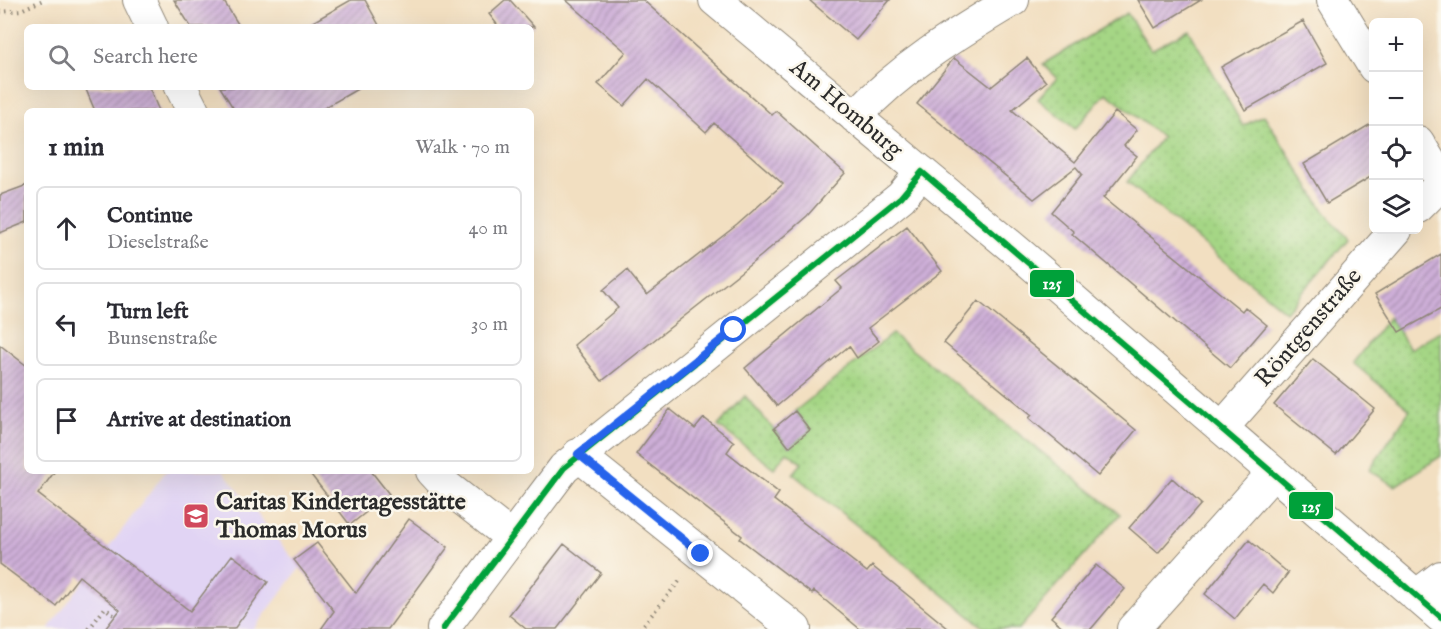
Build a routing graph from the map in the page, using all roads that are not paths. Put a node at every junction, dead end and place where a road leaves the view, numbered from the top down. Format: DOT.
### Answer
graph roads {
  1 [pos="139,0"];
  2 [pos="716,0"];
  3 [pos="1013,0"];
  4 [pos="1333,0"];
  5 [pos="151,24"];
  6 [pos="1369,59"];
  7 [pos="182,90"];
  8 [pos="192,108"];
  9 [pos="855,117"];
  10 [pos="1423,149"];
  11 [pos="922,172"];
  12 [pos="1441,182"];
  13 [pos="1423,202"];
  14 [pos="1392,234"];
  15 [pos="1222,428"];
  16 [pos="578,454"];
  17 [pos="1273,473"];
  18 [pos="435,474"];
  19 [pos="512,538"];
  20 [pos="1441,577"];
  21 [pos="1416,596"];
  22 [pos="1437,620"];
  23 [pos="443,629"];
  24 [pos="795,629"];
  25 [pos="1133,629"];
  1 -- 5 [label="street"];
  2 -- 9 [label="street, Am Homburg"];
  3 -- 9 [label="street"];
  4 -- 6 [label="street"];
  7 -- 8 [label="street"];
  9 -- 11 [label="street, Am Homburg"];
  10 -- 12 [label="street"];
  11 -- 15 [label="street, Am Homburg"];
  11 -- 16 [label="street"];
  12 -- 13 [label="street"];
  14 -- 15 [label="street, Röntgenstraße"];
  15 -- 17 [label="street, Am Homburg"];
  16 -- 19 [label="street"];
  16 -- 24 [label="street"];
  17 -- 21 [label="street, Am Homburg"];
  17 -- 25 [label="street"];
  18 -- 19 [label="street"];
  19 -- 23 [label="street"];
  20 -- 21 [label="street"];
  21 -- 22 [label="street, Am Homburg"];
}
